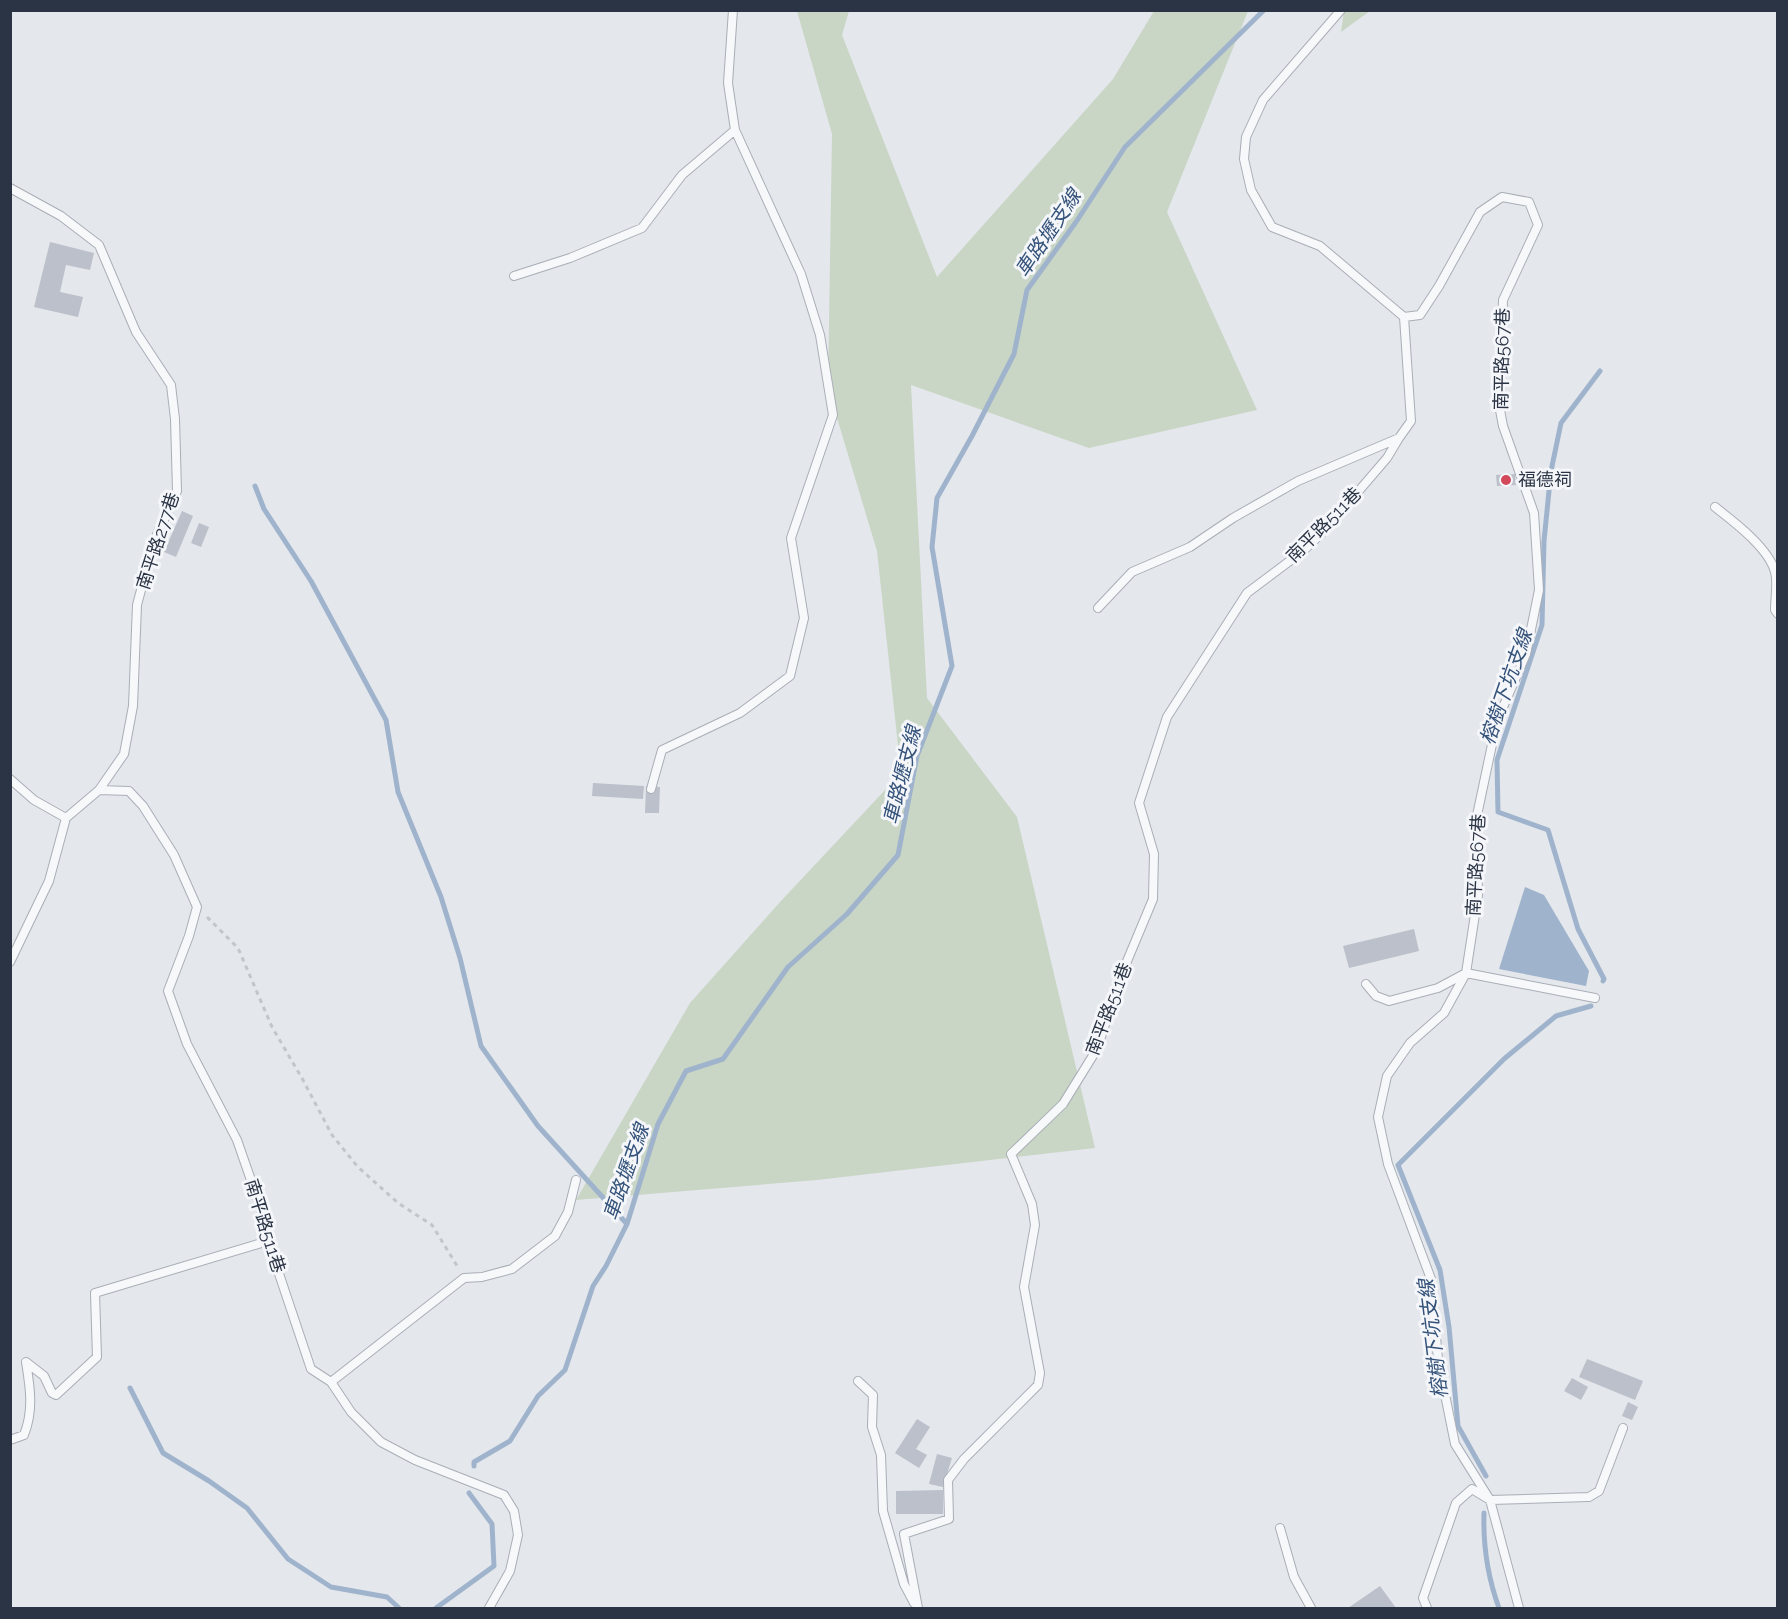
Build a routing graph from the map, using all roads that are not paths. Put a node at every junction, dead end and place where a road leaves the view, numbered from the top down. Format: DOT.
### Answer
graph roads {
  1 [pos="733,10"];
  2 [pos="1341,10"];
  3 [pos="735,130"];
  4 [pos="10,188"];
  5 [pos="514,276"];
  6 [pos="1404,317"];
  7 [pos="1399,438"];
  8 [pos="1715,507"];
  9 [pos="1098,608"];
  10 [pos="1778,615"];
  11 [pos="10,779"];
  12 [pos="651,789"];
  13 [pos="99,790"];
  14 [pos="66,818"];
  15 [pos="10,962"];
  16 [pos="1466,973"];
  17 [pos="1366,984"];
  18 [pos="1595,998"];
  19 [pos="576,1180"];
  20 [pos="268,1241"];
  21 [pos="858,1381"];
  22 [pos="331,1382"];
  23 [pos="1623,1428"];
  24 [pos="10,1440"];
  25 [pos="1490,1500"];
  26 [pos="1280,1528"];
  27 [pos="489,1608"];
  28 [pos="917,1608"];
  29 [pos="1311,1608"];
  30 [pos="1427,1608"];
  31 [pos="1519,1608"];
  1 -- 3 [label="lane"];
  2 -- 6 [label="lane"];
  3 -- 5 [label="lane"];
  3 -- 12 [label="lane"];
  4 -- 13 [label="lane, 南平路277巷"];
  6 -- 7 [label="lane"];
  6 -- 16 [label="lane, 南平路567巷"];
  7 -- 9 [label="lane"];
  7 -- 28 [label="lane, 南平路511巷"];
  8 -- 10 [label="lane"];
  11 -- 14 [label="lane"];
  13 -- 14 [label="lane, 南平路277巷"];
  13 -- 20 [label="lane, 南平路511巷"];
  14 -- 15 [label="lane"];
  16 -- 17 [label="lane"];
  16 -- 18 [label="lane"];
  16 -- 25 [label="lane, 南平路567巷"];
  19 -- 22 [label="lane"];
  20 -- 22 [label="lane, 南平路511巷"];
  20 -- 24 [label="lane"];
  21 -- 28 [label="lane"];
  22 -- 27 [label="lane, 南平路511巷"];
  23 -- 25 [label="lane"];
  25 -- 30 [label="lane"];
  25 -- 31 [label="lane, 南平路567巷"];
  26 -- 29 [label="lane"];
}
